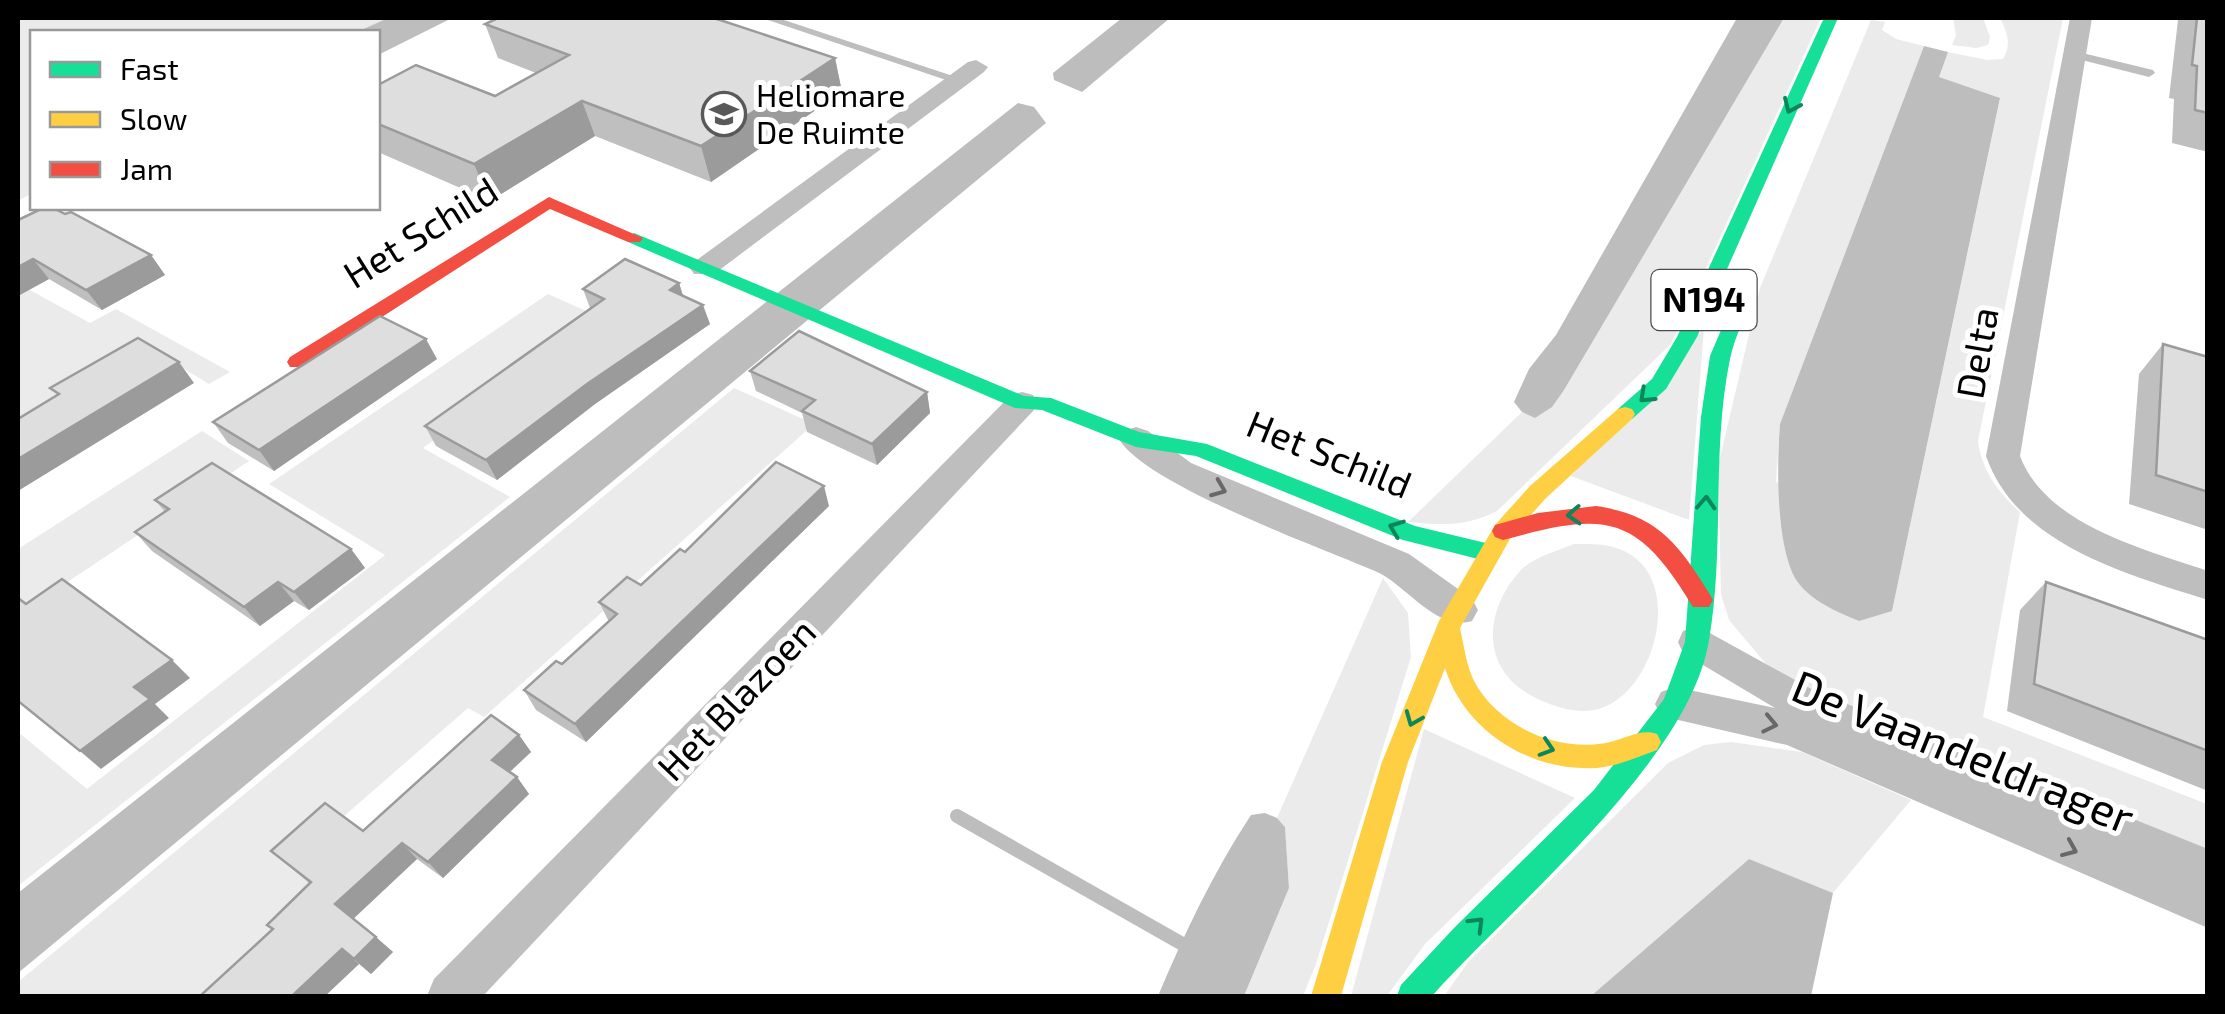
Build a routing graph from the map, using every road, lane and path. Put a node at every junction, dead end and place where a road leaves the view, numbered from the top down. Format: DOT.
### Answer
graph roads {
  1 [pos="768,18"];
  2 [pos="1831,18"];
  3 [pos="2081,18"];
  4 [pos="2074,56"];
  5 [pos="2150,73"];
  6 [pos="968,74"];
  7 [pos="1757,266"];
  8 [pos="704,268"];
  9 [pos="297,362"];
  10 [pos="1022,403"];
  11 [pos="1136,439"];
  12 [pos="1503,531"];
  13 [pos="1490,553"];
  14 [pos="2208,586"];
  15 [pos="1700,600"];
  16 [pos="1453,619"];
  17 [pos="1697,642"];
  18 [pos="1675,704"];
  19 [pos="1648,742"];
  20 [pos="2208,870"];
  21 [pos="2208,908"];
  22 [pos="452,996"];
  23 [pos="1326,996"];
  24 [pos="1412,996"];
  1 -- 6 [label="lane"];
  2 -- 12 [label="main road, N194, one-way"];
  3 -- 4 [label="street, Delta"];
  4 -- 5 [label="lane"];
  4 -- 14 [label="street, Delta"];
  6 -- 8 [label="street"];
  15 -- 7 [label="main road, N194, one-way"];
  8 -- 9 [label="main road, Het Schild"];
  8 -- 10 [label="main road, Het Schild"];
  10 -- 11 [label="main road, Het Schild"];
  10 -- 22 [label="street, Het Blazoen"];
  13 -- 11 [label="main road, Het Schild, one-way"];
  11 -- 16 [label="street, Het Schild, one-way"];
  12 -- 13 [label="main road, N194"];
  15 -- 12 [label="main road, one-way"];
  13 -- 16 [label="main road, N194"];
  15 -- 17 [label="main road, N194"];
  16 -- 19 [label="main road, one-way"];
  16 -- 23 [label="main road, N194, one-way"];
  17 -- 18 [label="main road, N194"];
  17 -- 20 [label="street, De Vaandeldrager"];
  18 -- 19 [label="main road, N194"];
  18 -- 21 [label="street, De Vaandeldrager, one-way"];
  24 -- 19 [label="main road, N194, one-way"];
}
